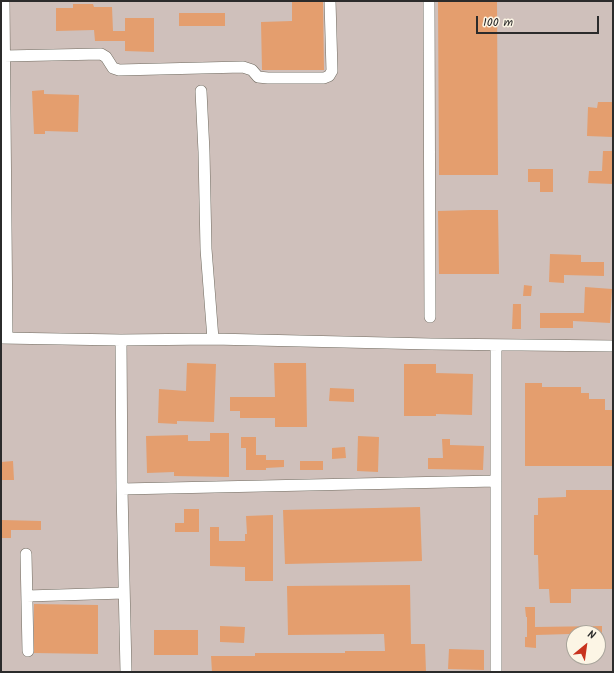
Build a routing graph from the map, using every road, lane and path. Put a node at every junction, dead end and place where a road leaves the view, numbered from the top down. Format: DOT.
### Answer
graph roads {
  1 [pos="4,1"];
  2 [pos="330,1"];
  3 [pos="429,1"];
  4 [pos="4,56"];
  5 [pos="3,77"];
  6 [pos="200,91"];
  7 [pos="3,195"];
  8 [pos="430,317"];
  9 [pos="4,338"];
  10 [pos="213,339"];
  11 [pos="121,340"];
  12 [pos="496,345"];
  13 [pos="613,346"];
  14 [pos="496,481"];
  15 [pos="122,489"];
  16 [pos="26,554"];
  17 [pos="124,592"];
  18 [pos="27,596"];
  19 [pos="28,651"];
  20 [pos="126,672"];
  21 [pos="496,672"];
  1 -- 4 [label="street"];
  2 -- 4 [label="street"];
  3 -- 8 [label="street"];
  4 -- 5 [label="street"];
  5 -- 7 [label="street"];
  6 -- 10 [label="street"];
  7 -- 9 [label="street"];
  9 -- 11 [label="street"];
  10 -- 11 [label="street"];
  10 -- 12 [label="street"];
  11 -- 15 [label="street"];
  12 -- 13 [label="street"];
  12 -- 14 [label="street"];
  14 -- 15 [label="street"];
  14 -- 21 [label="street"];
  15 -- 17 [label="street"];
  16 -- 18 [label="street"];
  17 -- 18 [label="street"];
  17 -- 20 [label="street"];
  18 -- 19 [label="street"];
}
